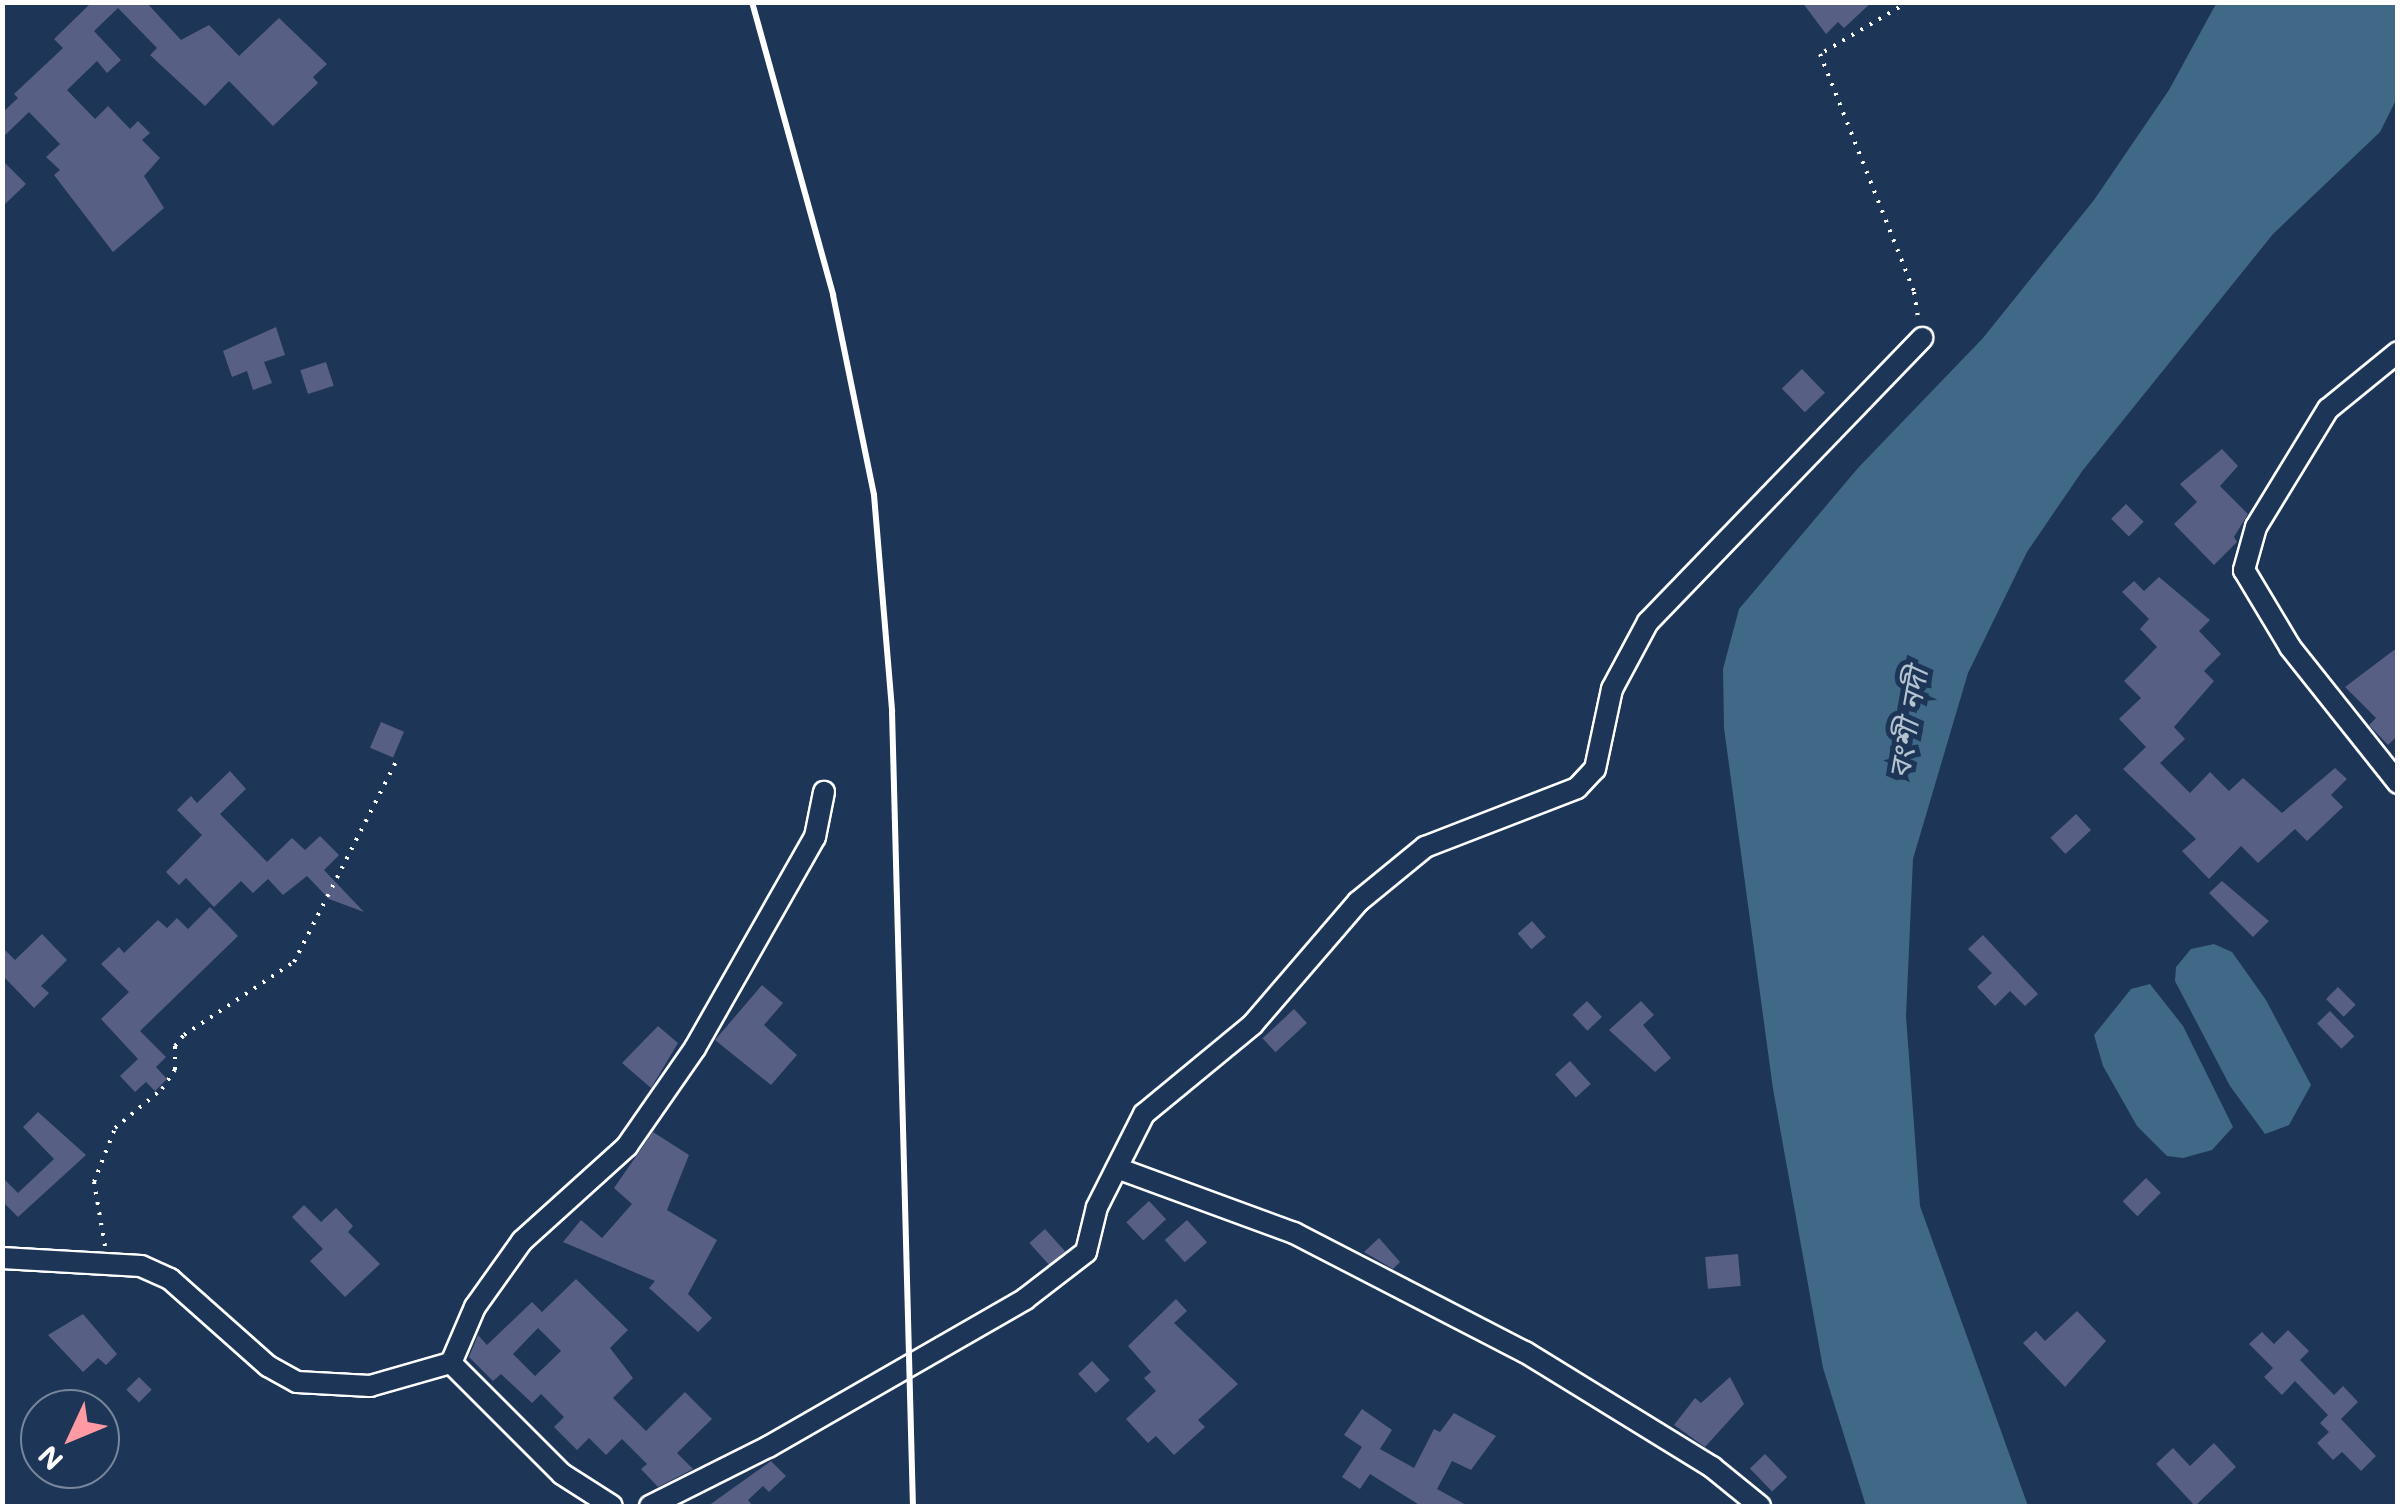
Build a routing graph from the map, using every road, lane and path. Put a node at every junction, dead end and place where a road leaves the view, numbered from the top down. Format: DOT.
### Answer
graph roads {
  1 [pos="1908,2"];
  2 [pos="1922,338"];
  3 [pos="2398,352"];
  4 [pos="397,760"];
  5 [pos="2398,783"];
  6 [pos="824,792"];
  7 [pos="1116,1168"];
  8 [pos="2,1258"];
  9 [pos="105,1260"];
  10 [pos="451,1363"];
  11 [pos="612,1506"];
  12 [pos="650,1506"];
  13 [pos="1760,1506"];
  1 -- 2 [label="path"];
  2 -- 7 [label="street"];
  3 -- 5 [label="street"];
  4 -- 9 [label="path"];
  6 -- 10 [label="street"];
  7 -- 12 [label="street"];
  7 -- 13 [label="street"];
  8 -- 9 [label="street"];
  9 -- 10 [label="street"];
  10 -- 11 [label="street"];
}
